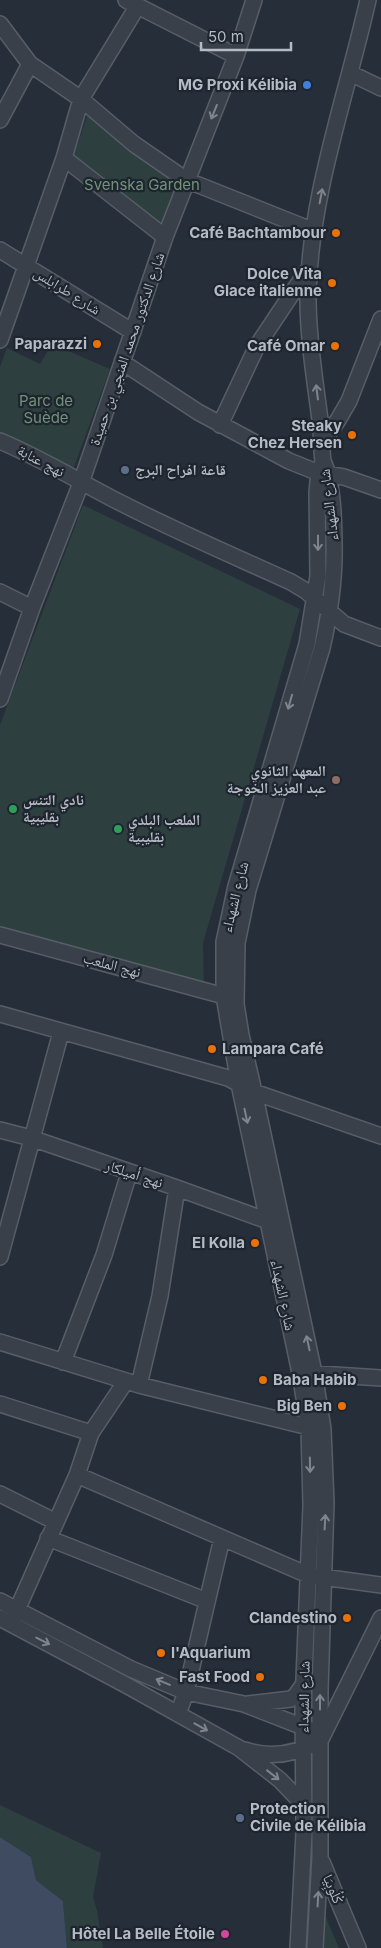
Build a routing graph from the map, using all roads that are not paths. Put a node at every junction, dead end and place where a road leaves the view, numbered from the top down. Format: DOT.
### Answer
graph roads {
  1 [pos="254,0"];
  2 [pos="368,0"];
  3 [pos="131,4"];
  4 [pos="0,24"];
  5 [pos="236,56"];
  6 [pos="30,64"];
  7 [pos="350,73"];
  8 [pos="381,88"];
  9 [pos="81,99"];
  10 [pos="0,120"];
  11 [pos="64,158"];
  12 [pos="186,180"];
  13 [pos="314,231"];
  14 [pos="165,237"];
  15 [pos="0,250"];
  16 [pos="26,266"];
  17 [pos="310,268"];
  18 [pos="381,318"];
  19 [pos="133,332"];
  20 [pos="0,340"];
  21 [pos="122,362"];
  22 [pos="220,425"];
  23 [pos="0,441"];
  24 [pos="323,441"];
  25 [pos="323,469"];
  26 [pos="81,483"];
  27 [pos="381,490"];
  28 [pos="0,592"];
  29 [pos="316,599"];
  30 [pos="32,608"];
  31 [pos="330,611"];
  32 [pos="381,638"];
  33 [pos="0,699"];
  34 [pos="0,935"];
  35 [pos="231,943"];
  36 [pos="224,996"];
  37 [pos="0,1014"];
  38 [pos="61,1032"];
  39 [pos="239,1084"];
  40 [pos="254,1092"];
  41 [pos="0,1130"];
  42 [pos="381,1136"];
  43 [pos="30,1138"];
  44 [pos="129,1173"];
  45 [pos="177,1188"];
  46 [pos="268,1221"];
  47 [pos="0,1256"];
  48 [pos="0,1342"];
  49 [pos="63,1362"];
  50 [pos="307,1373"];
  51 [pos="381,1378"];
  52 [pos="133,1383"];
  53 [pos="0,1404"];
  54 [pos="316,1429"];
  55 [pos="91,1433"];
  56 [pos="77,1475"];
  57 [pos="0,1494"];
  58 [pos="56,1522"];
  59 [pos="48,1538"];
  60 [pos="222,1538"];
  61 [pos="317,1543"];
  62 [pos="308,1575"];
  63 [pos="324,1579"];
  64 [pos="381,1585"];
  65 [pos="0,1601"];
  66 [pos="207,1601"];
  67 [pos="9,1618"];
  68 [pos="381,1618"];
  69 [pos="304,1685"];
  70 [pos="186,1692"];
  71 [pos="244,1704"];
  72 [pos="178,1714"];
  73 [pos="303,1728"];
  74 [pos="320,1737"];
  75 [pos="239,1748"];
  76 [pos="303,1750"];
  77 [pos="304,1805"];
  78 [pos="304,1833"];
  79 [pos="320,1858"];
  80 [pos="298,1948"];
  81 [pos="315,1948"];
  82 [pos="358,1948"];
  1 -- 5 [label="street, شارع الدكتور محمد المنجي بن حميدة"];
  2 -- 7 [label="street"];
  3 -- 5 [label="street"];
  3 -- 9 [label="street"];
  4 -- 6 [label="street"];
  5 -- 12 [label="street, شارع الدكتور محمد المنجي بن حميدة, one-way"];
  6 -- 9 [label="street"];
  6 -- 10 [label="street"];
  7 -- 8 [label="street"];
  13 -- 7 [label="street, one-way"];
  9 -- 11 [label="street"];
  9 -- 12 [label="street"];
  11 -- 14 [label="street"];
  11 -- 16 [label="street"];
  12 -- 13 [label="street"];
  12 -- 14 [label="street, شارع الدكتور محمد المنجي بن حميدة"];
  13 -- 17 [label="street"];
  14 -- 19 [label="street, شارع الدكتور محمد المنجي بن حميدة"];
  15 -- 16 [label="street, شارع طرابلس"];
  16 -- 19 [label="street, شارع طرابلس"];
  16 -- 20 [label="street"];
  17 -- 22 [label="street"];
  24 -- 17 [label="street, one-way"];
  18 -- 24 [label="street"];
  19 -- 21 [label="street, شارع الدكتور محمد المنجي بن حميدة"];
  21 -- 22 [label="street"];
  21 -- 26 [label="street, شارع الدكتور محمد المنجي بن حميدة"];
  22 -- 25 [label="street"];
  23 -- 26 [label="street, نهج عنابة"];
  24 -- 25 [label="street"];
  25 -- 27 [label="street"];
  25 -- 29 [label="street, شارع الشهداء, one-way"];
  25 -- 31 [label="street, شارع الشهداء"];
  26 -- 29 [label="street, نهج عنابة"];
  26 -- 30 [label="street, شارع الدكتور محمد المنجي بن حميدة"];
  28 -- 30 [label="street"];
  29 -- 31 [label="street, نهج عنابة"];
  29 -- 35 [label="street, شارع الشهداء, one-way"];
  30 -- 33 [label="street, شارع الدكتور محمد المنجي بن حميدة"];
  31 -- 32 [label="street, نهج عنابة"];
  31 -- 35 [label="street, شارع الشهداء"];
  34 -- 36 [label="street, نهج الملعب"];
  35 -- 36 [label="street, شارع الشهداء"];
  35 -- 40 [label="street, شارع الشهداء"];
  36 -- 39 [label="street, شارع الشهداء"];
  37 -- 38 [label="street"];
  38 -- 39 [label="street"];
  38 -- 43 [label="street"];
  39 -- 40 [label="street"];
  39 -- 46 [label="street, شارع الشهداء, one-way"];
  40 -- 42 [label="street"];
  50 -- 40 [label="street, شارع الشهداء, one-way"];
  41 -- 43 [label="street, نهج أميلكار"];
  43 -- 44 [label="street, نهج أميلكار"];
  43 -- 47 [label="street"];
  44 -- 45 [label="street, نهج أميلكار"];
  44 -- 49 [label="street"];
  45 -- 46 [label="street, نهج أميلكار"];
  45 -- 52 [label="street"];
  46 -- 50 [label="street, شارع الشهداء"];
  48 -- 49 [label="street"];
  49 -- 52 [label="street"];
  50 -- 51 [label="street"];
  50 -- 54 [label="street, شارع الشهداء"];
  52 -- 54 [label="street"];
  52 -- 55 [label="street"];
  53 -- 55 [label="street"];
  54 -- 61 [label="street, شارع الشهداء"];
  55 -- 56 [label="street"];
  56 -- 58 [label="street"];
  56 -- 60 [label="street"];
  57 -- 58 [label="street"];
  58 -- 59 [label="street"];
  59 -- 66 [label="street"];
  59 -- 67 [label="street"];
  60 -- 62 [label="street"];
  60 -- 66 [label="street"];
  61 -- 62 [label="street, شارع الشهداء"];
  61 -- 63 [label="street, شارع الشهداء"];
  62 -- 63 [label="street"];
  62 -- 69 [label="street, شارع الشهداء"];
  63 -- 64 [label="street"];
  74 -- 63 [label="street, شارع الشهداء, one-way"];
  65 -- 67 [label="street"];
  66 -- 70 [label="street"];
  70 -- 67 [label="street, one-way"];
  67 -- 72 [label="street, one-way"];
  68 -- 74 [label="street"];
  69 -- 71 [label="street"];
  69 -- 73 [label="street, شارع الشهداء"];
  70 -- 71 [label="street"];
  70 -- 72 [label="street"];
  71 -- 73 [label="street"];
  72 -- 75 [label="street, one-way"];
  73 -- 74 [label="street"];
  73 -- 76 [label="street, شارع الشهداء"];
  74 -- 76 [label="street"];
  74 -- 79 [label="street, شارع الشهداء"];
  75 -- 76 [label="street"];
  75 -- 77 [label="street, one-way"];
  76 -- 77 [label="street, شارع الشهداء"];
  77 -- 78 [label="street, شارع الشهداء"];
  78 -- 79 [label="street, كْلُوبِيَا"];
  78 -- 80 [label="street, شارع الشهداء"];
  81 -- 79 [label="street, شارع الشهداء, one-way"];
  79 -- 82 [label="street, كْلُوبِيَا"];
}
